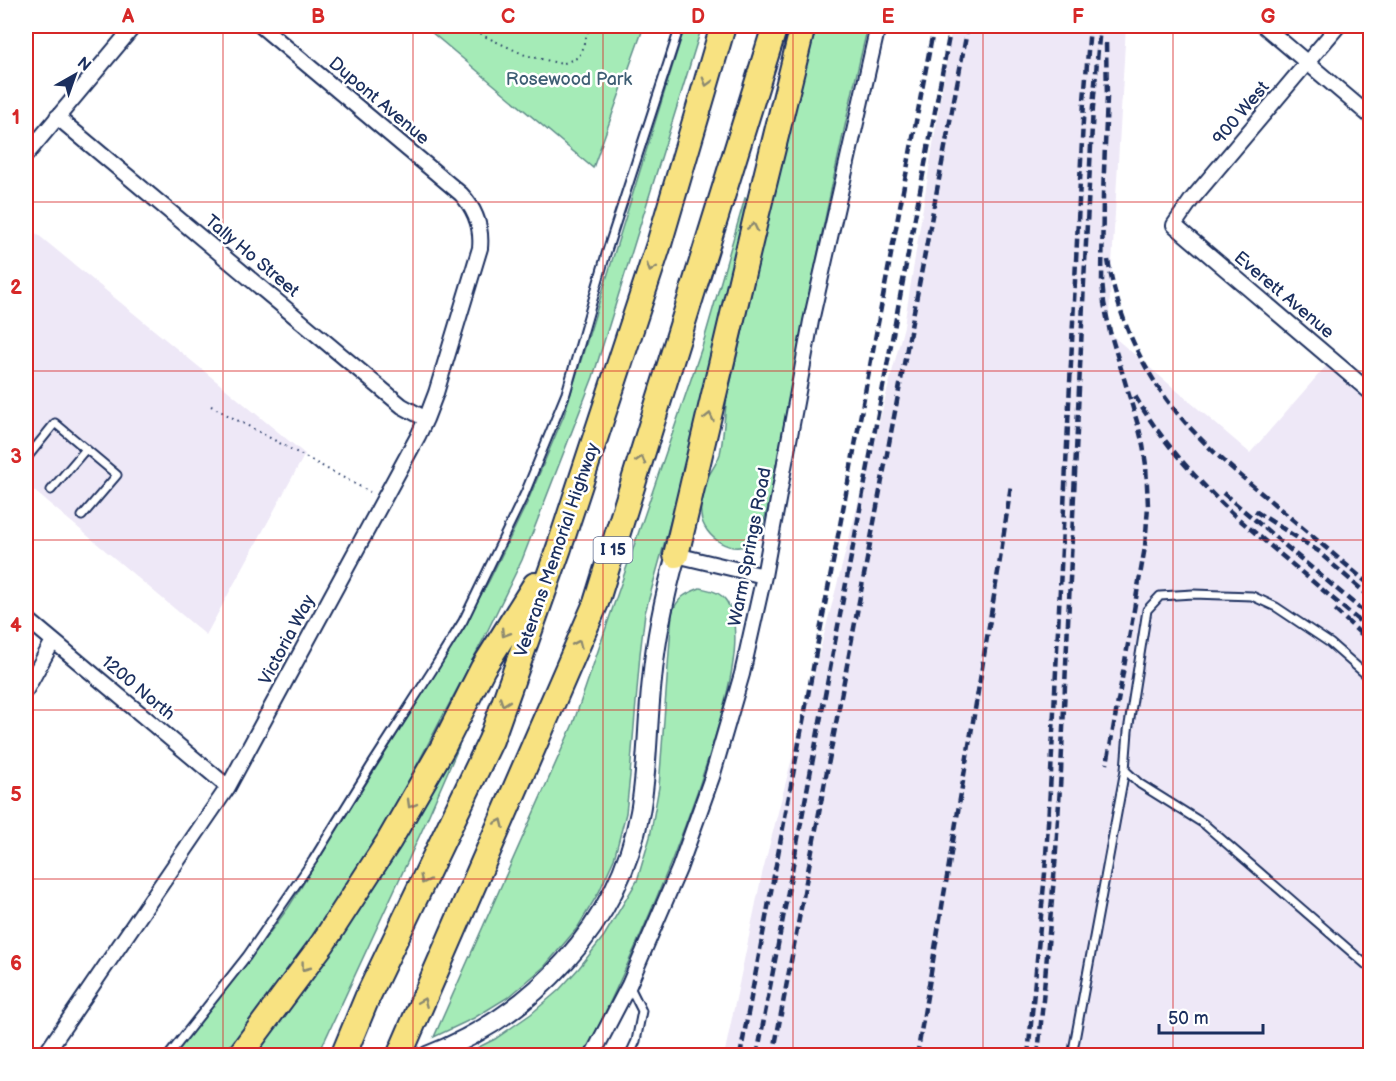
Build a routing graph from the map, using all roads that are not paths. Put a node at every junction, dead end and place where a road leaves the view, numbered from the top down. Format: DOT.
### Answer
graph roads {
  1 [pos="134,26"];
  2 [pos="261,26"];
  3 [pos="680,26"];
  4 [pos="723,26"];
  5 [pos="775,26"];
  6 [pos="803,26"];
  7 [pos="879,26"];
  8 [pos="1264,26"];
  9 [pos="1338,26"];
  10 [pos="1307,62"];
  11 [pos="1371,116"];
  12 [pos="57,117"];
  13 [pos="26,155"];
  14 [pos="472,207"];
  15 [pos="1173,225"];
  16 [pos="1371,392"];
  17 [pos="426,419"];
  18 [pos="86,449"];
  19 [pos="26,459"];
  20 [pos="51,490"];
  21 [pos="82,516"];
  22 [pos="559,548"];
  23 [pos="676,555"];
  24 [pos="764,576"];
  25 [pos="26,618"];
  26 [pos="53,641"];
  27 [pos="1371,678"];
  28 [pos="26,690"];
  29 [pos="1125,770"];
  30 [pos="228,787"];
  31 [pos="1371,968"];
  32 [pos="629,985"];
  33 [pos="433,1053"];
  34 [pos="44,1056"];
  35 [pos="168,1056"];
  36 [pos="239,1056"];
  37 [pos="343,1056"];
  38 [pos="399,1056"];
  39 [pos="592,1056"];
  40 [pos="629,1056"];
  41 [pos="1072,1056"];
  1 -- 12 [label="street"];
  2 -- 14 [label="street, Dupont Avenue"];
  3 -- 35 [label="lane"];
  4 -- 22 [label="highway, Veterans Memorial Highway, one-way"];
  38 -- 5 [label="highway, I 15, one-way"];
  23 -- 6 [label="highway, one-way"];
  7 -- 24 [label="street, Warm Springs Road"];
  8 -- 10 [label="street"];
  9 -- 10 [label="street, 900 West"];
  10 -- 11 [label="street"];
  10 -- 15 [label="street, 900 West"];
  12 -- 13 [label="street"];
  12 -- 17 [label="street, Tally Ho Street"];
  14 -- 17 [label="street, Victoria Way"];
  15 -- 16 [label="street, Everett Avenue"];
  17 -- 30 [label="street, Victoria Way"];
  18 -- 19 [label="lane"];
  18 -- 20 [label="lane"];
  18 -- 21 [label="lane"];
  22 -- 36 [label="highway, one-way"];
  22 -- 37 [label="highway, Veterans Memorial Highway, one-way"];
  23 -- 24 [label="street"];
  23 -- 33 [label="main road"];
  24 -- 32 [label="street, Warm Springs Road"];
  25 -- 26 [label="street, 1200 North"];
  26 -- 28 [label="street"];
  26 -- 30 [label="street, 1200 North"];
  27 -- 29 [label="lane"];
  29 -- 31 [label="lane"];
  29 -- 41 [label="lane"];
  30 -- 34 [label="street, Victoria Way"];
  32 -- 39 [label="street, Warm Springs Road"];
  32 -- 40 [label="lane"];
}
